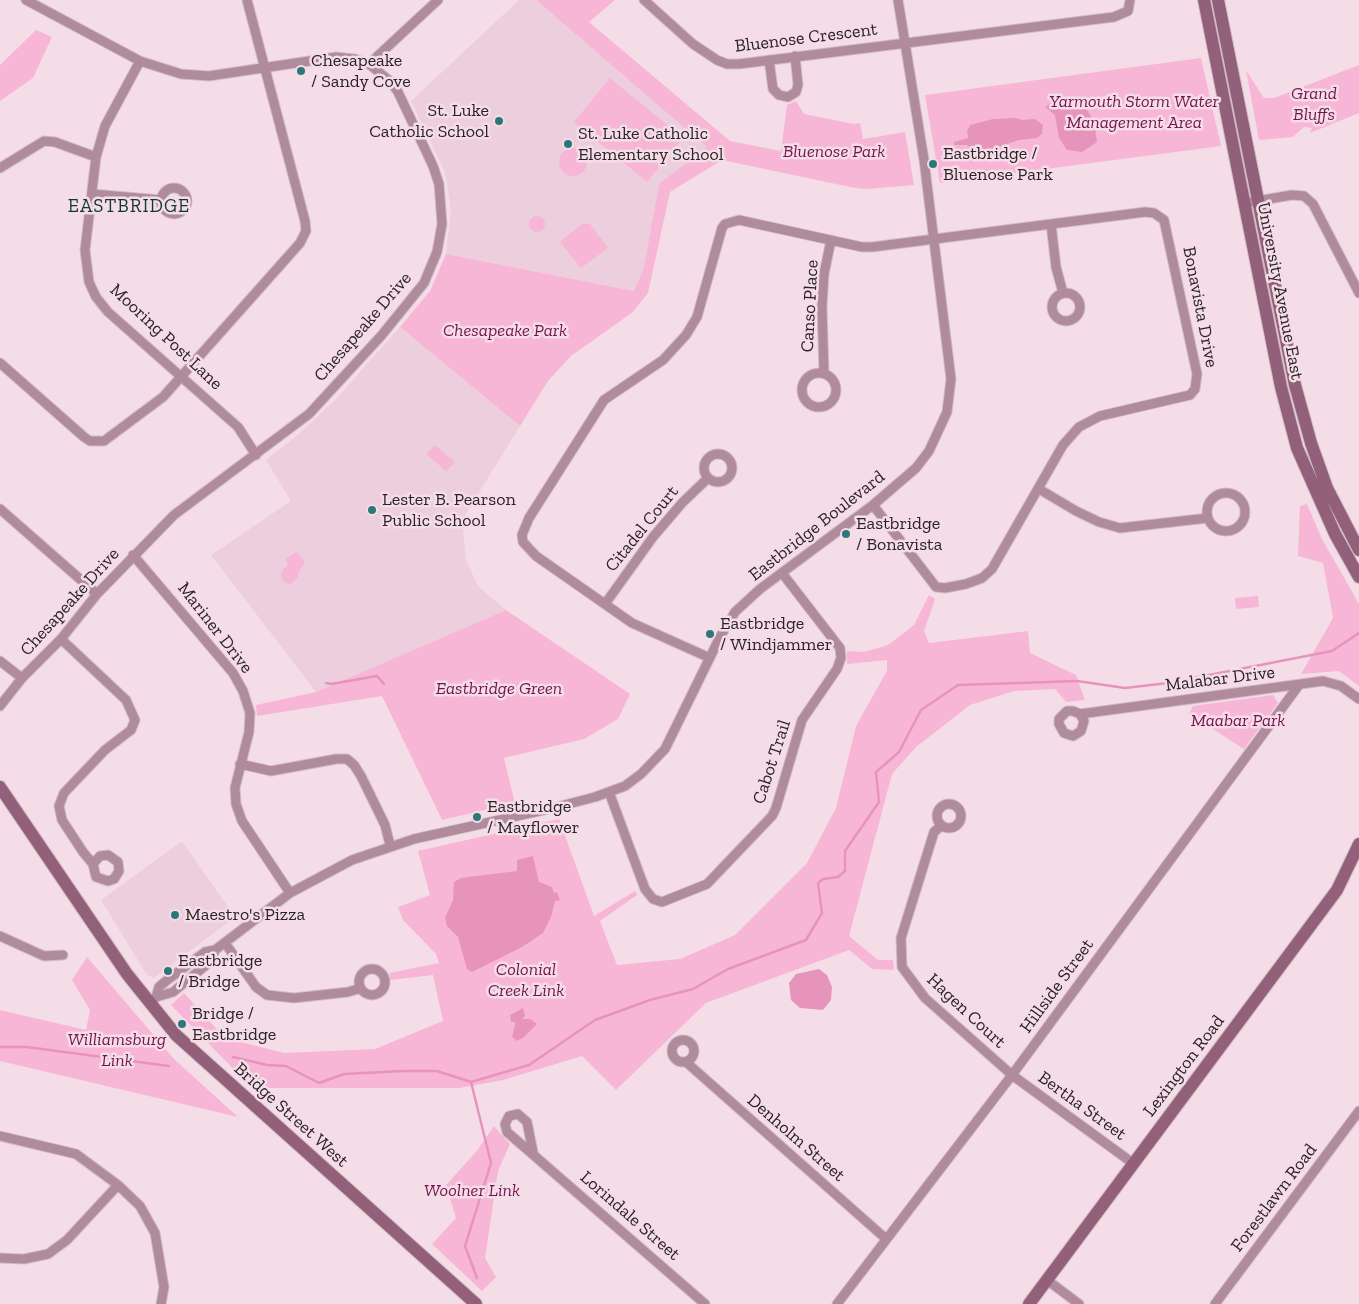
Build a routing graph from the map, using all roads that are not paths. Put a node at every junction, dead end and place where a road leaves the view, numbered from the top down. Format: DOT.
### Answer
graph roads {
  1 [pos="26,0"];
  2 [pos="247,0"];
  3 [pos="438,0"];
  4 [pos="644,0"];
  5 [pos="898,0"];
  6 [pos="1130,0"];
  7 [pos="1204,0"];
  8 [pos="1218,0"];
  9 [pos="905,42"];
  10 [pos="795,56"];
  11 [pos="769,60"];
  12 [pos="140,61"];
  13 [pos="369,64"];
  14 [pos="265,68"];
  15 [pos="96,156"];
  16 [pos="0,168"];
  17 [pos="92,194"];
  18 [pos="161,200"];
  19 [pos="1258,201"];
  20 [pos="1245,203"];
  21 [pos="1051,224"];
  22 [pos="831,240"];
  23 [pos="934,240"];
  24 [pos="1063,293"];
  25 [pos="1359,293"];
  26 [pos="0,363"];
  27 [pos="824,373"];
  28 [pos="182,376"];
  29 [pos="256,454"];
  30 [pos="708,478"];
  31 [pos="1039,489"];
  32 [pos="873,505"];
  33 [pos="0,509"];
  34 [pos="1208,518"];
  35 [pos="1359,550"];
  36 [pos="133,555"];
  37 [pos="782,573"];
  38 [pos="1359,577"];
  39 [pos="97,594"];
  40 [pos="605,604"];
  41 [pos="61,639"];
  42 [pos="710,658"];
  43 [pos="0,661"];
  44 [pos="22,678"];
  45 [pos="1299,685"];
  46 [pos="1359,699"];
  47 [pos="0,706"];
  48 [pos="1080,714"];
  49 [pos="240,764"];
  50 [pos="0,786"];
  51 [pos="609,792"];
  52 [pos="941,826"];
  53 [pos="1359,844"];
  54 [pos="390,846"];
  55 [pos="93,864"];
  56 [pos="290,893"];
  57 [pos="0,936"];
  58 [pos="224,942"];
  59 [pos="63,955"];
  60 [pos="361,988"];
  61 [pos="153,1000"];
  62 [pos="686,1062"];
  63 [pos="1012,1075"];
  64 [pos="1359,1111"];
  65 [pos="0,1136"];
  66 [pos="533,1152"];
  67 [pos="1134,1164"];
  68 [pos="118,1185"];
  69 [pos="885,1238"];
  70 [pos="0,1258"];
  71 [pos="1046,1280"];
  72 [pos="161,1304"];
  73 [pos="476,1304"];
  74 [pos="705,1304"];
  75 [pos="837,1304"];
  76 [pos="1029,1304"];
  77 [pos="1079,1304"];
  78 [pos="1215,1304"];
  1 -- 12 [label="street, Chesapeake Drive"];
  2 -- 14 [label="street"];
  3 -- 13 [label="street"];
  4 -- 11 [label="street, Bluenose Crescent"];
  5 -- 9 [label="street, Eastbridge Boulevard"];
  6 -- 9 [label="street, Bluenose Crescent"];
  7 -- 20 [label="main road, University Avenue East"];
  8 -- 19 [label="main road, University Avenue East"];
  9 -- 10 [label="street, Bluenose Crescent"];
  9 -- 23 [label="street, Eastbridge Boulevard"];
  10 -- 11 [label="street, Bluenose Crescent"];
  10 -- 11 [label="street"];
  12 -- 14 [label="street, Chesapeake Drive"];
  12 -- 15 [label="street, Mooring Post Lane"];
  13 -- 14 [label="street, Chesapeake Drive"];
  13 -- 29 [label="street, Chesapeake Drive"];
  14 -- 28 [label="street"];
  15 -- 16 [label="street"];
  15 -- 17 [label="street, Mooring Post Lane"];
  17 -- 18 [label="street"];
  17 -- 28 [label="street, Mooring Post Lane"];
  19 -- 20 [label="street"];
  19 -- 25 [label="street"];
  19 -- 35 [label="main road, University Avenue East"];
  20 -- 38 [label="main road, University Avenue East"];
  21 -- 23 [label="street, Bonavista Drive"];
  21 -- 24 [label="street"];
  21 -- 31 [label="street, Bonavista Drive"];
  22 -- 23 [label="street, Bonavista Drive"];
  22 -- 27 [label="street, Canso Place"];
  22 -- 40 [label="street, Bonavista Drive"];
  23 -- 32 [label="street, Eastbridge Boulevard"];
  26 -- 28 [label="street"];
  28 -- 29 [label="street, Mooring Post Lane"];
  29 -- 36 [label="street, Chesapeake Drive"];
  30 -- 40 [label="street, Citadel Court"];
  31 -- 32 [label="street, Bonavista Drive"];
  31 -- 34 [label="street"];
  32 -- 37 [label="street, Eastbridge Boulevard"];
  33 -- 39 [label="street"];
  34 -- 34 [label="street"];
  36 -- 39 [label="street, Chesapeake Drive"];
  36 -- 49 [label="street, Mariner Drive"];
  37 -- 42 [label="street, Eastbridge Boulevard"];
  37 -- 51 [label="street, Cabot Trail"];
  39 -- 41 [label="street, Chesapeake Drive"];
  40 -- 42 [label="street"];
  41 -- 44 [label="street, Chesapeake Drive"];
  41 -- 55 [label="street"];
  42 -- 51 [label="street, Eastbridge Boulevard"];
  43 -- 44 [label="street"];
  44 -- 47 [label="street, Chesapeake Drive"];
  45 -- 46 [label="street, Malabar Drive"];
  45 -- 48 [label="street, Malabar Drive"];
  45 -- 63 [label="street, Hillside Street"];
  49 -- 54 [label="street"];
  49 -- 56 [label="street, Mariner Drive"];
  50 -- 61 [label="main road, Bridge Street West"];
  51 -- 54 [label="street, Eastbridge Boulevard"];
  52 -- 63 [label="street, Hagen Court"];
  53 -- 67 [label="main road, Lexington Road"];
  54 -- 56 [label="street, Eastbridge Boulevard"];
  56 -- 58 [label="street, Eastbridge Boulevard"];
  57 -- 59 [label="street"];
  58 -- 60 [label="street"];
  58 -- 61 [label="street, Eastbridge Boulevard"];
  61 -- 73 [label="main road, Bridge Street West"];
  62 -- 69 [label="street, Denholm Street"];
  63 -- 67 [label="street, Bertha Street"];
  63 -- 69 [label="street, Hillside Street"];
  64 -- 78 [label="street, Forestlawn Road"];
  65 -- 68 [label="street"];
  66 -- 74 [label="street, Lorindale Street"];
  67 -- 71 [label="main road, Lexington Road"];
  68 -- 70 [label="street"];
  68 -- 72 [label="street"];
  69 -- 75 [label="street, Hillside Street"];
  71 -- 76 [label="main road, Lexington Road"];
  71 -- 77 [label="street"];
}
